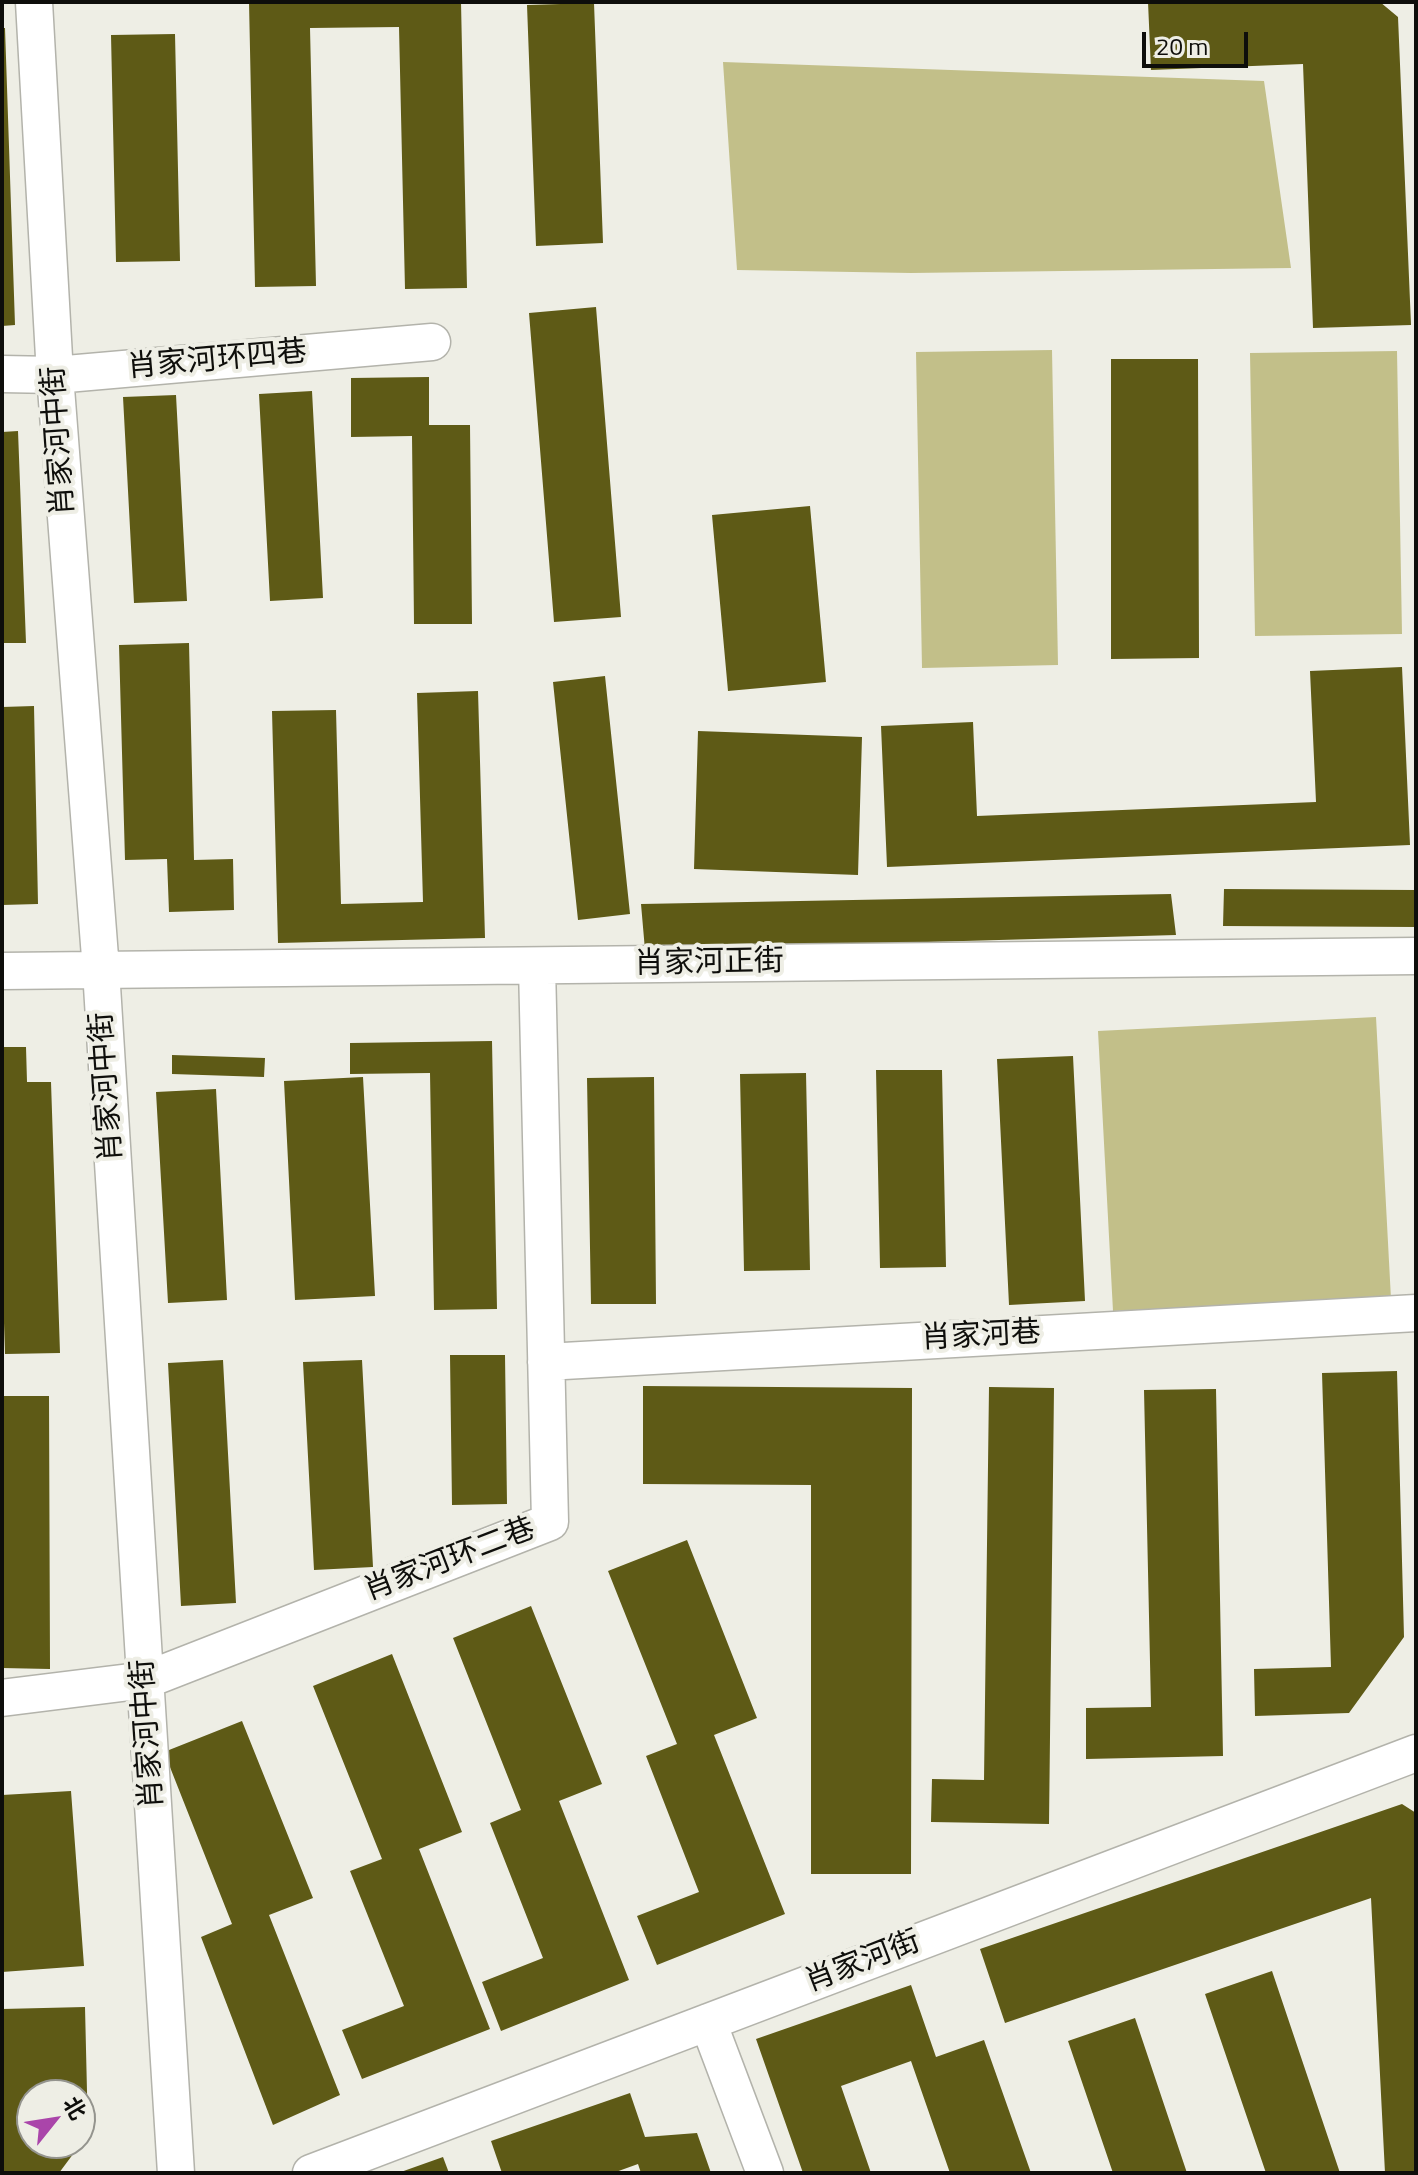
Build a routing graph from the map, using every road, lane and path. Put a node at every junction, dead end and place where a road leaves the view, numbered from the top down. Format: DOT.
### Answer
graph roads {
  1 [pos="34,2"];
  2 [pos="432,342"];
  3 [pos="2,374"];
  4 [pos="55,375"];
  5 [pos="1416,956"];
  6 [pos="537,966"];
  7 [pos="101,970"];
  8 [pos="2,971"];
  9 [pos="1416,1313"];
  10 [pos="546,1362"];
  11 [pos="146,1680"];
  12 [pos="2,1698"];
  13 [pos="1416,1753"];
  14 [pos="708,2022"];
  15 [pos="176,2173"];
  16 [pos="311,2173"];
  17 [pos="765,2173"];
  1 -- 4 [label="street, 肖家河中街"];
  2 -- 4 [label="street, 肖家河环四巷"];
  3 -- 4 [label="street, 肖家河环四巷"];
  4 -- 7 [label="street, 肖家河中街"];
  5 -- 6 [label="street, 肖家河正街"];
  6 -- 7 [label="street, 肖家河正街"];
  6 -- 10 [label="street, 肖家河环二巷"];
  7 -- 8 [label="street, 肖家河正街"];
  7 -- 11 [label="street, 肖家河中街"];
  9 -- 10 [label="street, 肖家河巷"];
  10 -- 11 [label="street, 肖家河环二巷"];
  11 -- 12 [label="street, 肖家河环二巷"];
  11 -- 15 [label="street, 肖家河中街"];
  13 -- 14 [label="street, 肖家河街"];
  14 -- 16 [label="street, 肖家河街"];
  14 -- 17 [label="street"];
}
